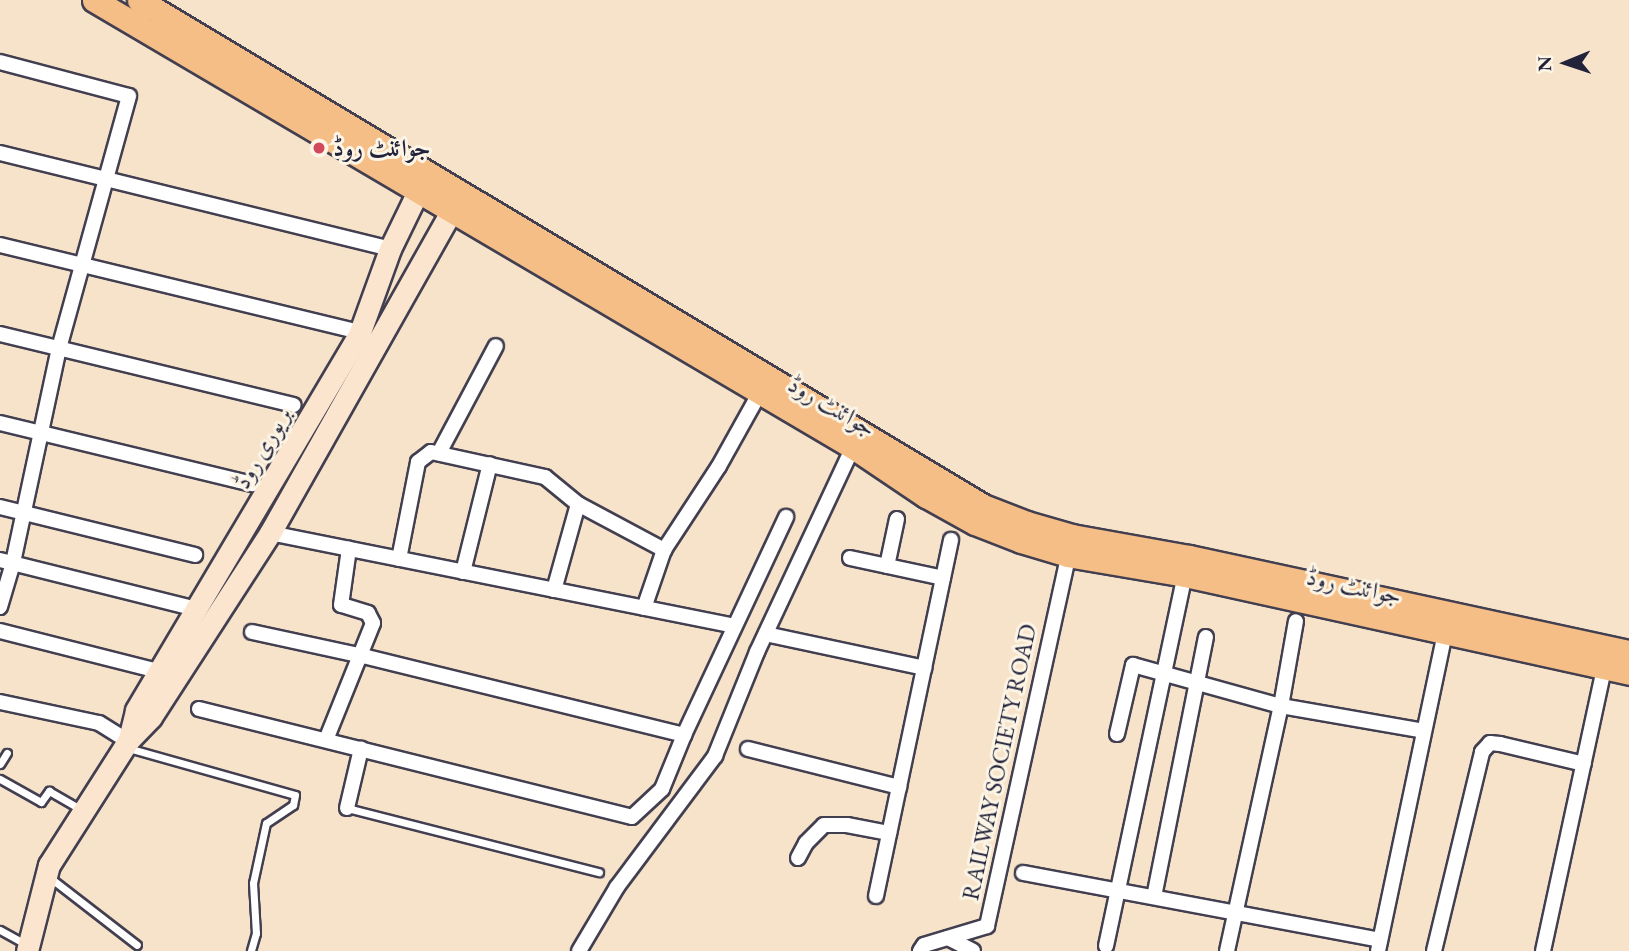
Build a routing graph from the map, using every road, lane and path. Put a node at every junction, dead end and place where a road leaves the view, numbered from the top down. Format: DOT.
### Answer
graph roads {
  1 [pos="94,0"];
  2 [pos="139,0"];
  3 [pos="0,62"];
  4 [pos="0,153"];
  5 [pos="104,178"];
  6 [pos="422,182"];
  7 [pos="456,202"];
  8 [pos="0,244"];
  9 [pos="390,249"];
  10 [pos="82,264"];
  11 [pos="360,332"];
  12 [pos="0,334"];
  13 [pos="496,346"];
  14 [pos="59,348"];
  15 [pos="759,394"];
  16 [pos="294,405"];
  17 [pos="0,423"];
  18 [pos="42,434"];
  19 [pos="853,447"];
  20 [pos="439,453"];
  21 [pos="490,464"];
  22 [pos="253,484"];
  23 [pos="578,504"];
  24 [pos="0,506"];
  25 [pos="24,513"];
  26 [pos="786,517"];
  27 [pos="897,519"];
  28 [pos="270,533"];
  29 [pos="951,540"];
  30 [pos="1070,546"];
  31 [pos="349,549"];
  32 [pos="664,550"];
  33 [pos="195,555"];
  34 [pos="850,558"];
  35 [pos="399,559"];
  36 [pos="7,562"];
  37 [pos="887,566"];
  38 [pos="463,572"];
  39 [pos="1185,575"];
  40 [pos="943,578"];
  41 [pos="554,590"];
  42 [pos="0,607"];
  43 [pos="644,608"];
  44 [pos="197,609"];
  45 [pos="1296,621"];
  46 [pos="734,626"];
  47 [pos="0,631"];
  48 [pos="252,632"];
  49 [pos="1445,633"];
  50 [pos="766,634"];
  51 [pos="1206,637"];
  52 [pos="363,656"];
  53 [pos="1620,663"];
  54 [pos="924,668"];
  55 [pos="158,671"];
  56 [pos="1165,672"];
  57 [pos="1197,681"];
  58 [pos="0,702"];
  59 [pos="1282,706"];
  60 [pos="199,709"];
  61 [pos="1424,731"];
  62 [pos="1117,734"];
  63 [pos="684,735"];
  64 [pos="326,740"];
  65 [pos="126,744"];
  66 [pos="361,749"];
  67 [pos="748,750"];
  68 [pos="7,753"];
  69 [pos="0,764"];
  70 [pos="1584,764"];
  71 [pos="0,779"];
  72 [pos="899,787"];
  73 [pos="347,808"];
  74 [pos="84,811"];
  75 [pos="889,833"];
  76 [pos="798,858"];
  77 [pos="599,872"];
  78 [pos="1023,873"];
  79 [pos="47,875"];
  80 [pos="1118,892"];
  81 [pos="876,896"];
  82 [pos="1153,897"];
  83 [pos="1236,911"];
  84 [pos="0,930"];
  85 [pos="948,938"];
  86 [pos="137,945"];
  87 [pos="1106,946"];
  88 [pos="1379,946"];
  89 [pos="28,948"];
  90 [pos="251,951"];
  91 [pos="579,951"];
  92 [pos="920,951"];
  93 [pos="973,951"];
  94 [pos="1227,951"];
  95 [pos="1434,951"];
  96 [pos="1543,951"];
  1 -- 6 [label="main road, جوائنٹ روڈ"];
  2 -- 6 [label="main road, جوائنٹ روڈ"];
  3 -- 5 [label="street"];
  4 -- 5 [label="street"];
  5 -- 9 [label="street"];
  5 -- 10 [label="street"];
  6 -- 7 [label="main road, جوائنٹ روڈ"];
  6 -- 9 [label="main road, بریوری روڈ"];
  7 -- 15 [label="main road, جوائنٹ روڈ"];
  7 -- 28 [label="main road, بریوری روڈ"];
  7 -- 30 [label="main road, جوائنٹ روڈ"];
  8 -- 10 [label="street"];
  9 -- 11 [label="main road, بریوری روڈ"];
  10 -- 11 [label="street"];
  10 -- 14 [label="street"];
  11 -- 44 [label="main road, بریوری روڈ"];
  12 -- 14 [label="street"];
  13 -- 20 [label="street"];
  14 -- 16 [label="street"];
  14 -- 18 [label="street"];
  15 -- 19 [label="main road, جوائنٹ روڈ"];
  15 -- 32 [label="street"];
  17 -- 18 [label="street"];
  18 -- 22 [label="street"];
  18 -- 25 [label="street"];
  19 -- 30 [label="main road, جوائنٹ روڈ"];
  19 -- 50 [label="street"];
  20 -- 21 [label="street"];
  20 -- 35 [label="street"];
  21 -- 23 [label="street"];
  21 -- 38 [label="street"];
  23 -- 32 [label="street"];
  23 -- 41 [label="street"];
  24 -- 25 [label="street"];
  25 -- 33 [label="street"];
  25 -- 36 [label="street"];
  26 -- 46 [label="street"];
  27 -- 37 [label="street"];
  28 -- 31 [label="street"];
  28 -- 65 [label="main road, بریوری روڈ"];
  29 -- 40 [label="street"];
  30 -- 39 [label="main road, جوائنٹ روڈ"];
  30 -- 53 [label="main road, جوائنٹ روڈ"];
  30 -- 85 [label="street, RAILWAY SOCIETY ROAD"];
  31 -- 35 [label="street"];
  31 -- 52 [label="street"];
  32 -- 43 [label="street"];
  34 -- 37 [label="street"];
  35 -- 38 [label="street"];
  36 -- 42 [label="street"];
  36 -- 44 [label="street"];
  37 -- 40 [label="street"];
  38 -- 41 [label="street"];
  39 -- 49 [label="main road, جوائنٹ روڈ"];
  39 -- 56 [label="street"];
  40 -- 54 [label="street"];
  41 -- 43 [label="street"];
  43 -- 46 [label="street"];
  44 -- 55 [label="main road, بریوری روڈ"];
  45 -- 59 [label="street"];
  46 -- 63 [label="street"];
  47 -- 55 [label="street"];
  48 -- 52 [label="street"];
  49 -- 53 [label="main road, جوائنٹ روڈ"];
  49 -- 61 [label="street"];
  50 -- 54 [label="street"];
  50 -- 91 [label="street"];
  51 -- 57 [label="street"];
  52 -- 63 [label="street"];
  52 -- 64 [label="street"];
  53 -- 70 [label="street"];
  54 -- 72 [label="street"];
  55 -- 65 [label="main road, بریوری روڈ"];
  56 -- 57 [label="street"];
  56 -- 62 [label="street"];
  56 -- 80 [label="street"];
  57 -- 59 [label="street"];
  57 -- 82 [label="street"];
  58 -- 65 [label="street"];
  59 -- 61 [label="street"];
  59 -- 83 [label="street"];
  60 -- 64 [label="street"];
  61 -- 88 [label="street"];
  63 -- 66 [label="street"];
  64 -- 66 [label="street"];
  65 -- 74 [label="main road, بریوری روڈ"];
  65 -- 90 [label="lane"];
  66 -- 73 [label="street"];
  67 -- 72 [label="street"];
  68 -- 69 [label="lane"];
  70 -- 95 [label="street"];
  70 -- 96 [label="street"];
  71 -- 74 [label="lane"];
  72 -- 75 [label="street"];
  73 -- 77 [label="lane"];
  74 -- 79 [label="main road, بریوری روڈ"];
  75 -- 76 [label="street"];
  75 -- 81 [label="street"];
  78 -- 80 [label="street"];
  79 -- 86 [label="lane"];
  79 -- 89 [label="main road, بریوری روڈ"];
  80 -- 82 [label="street"];
  80 -- 87 [label="street"];
  82 -- 83 [label="street"];
  83 -- 88 [label="street"];
  83 -- 94 [label="street"];
  84 -- 89 [label="lane"];
  85 -- 92 [label="street, RAILWAY SOCIETY ROAD"];
  85 -- 93 [label="street"];
}
